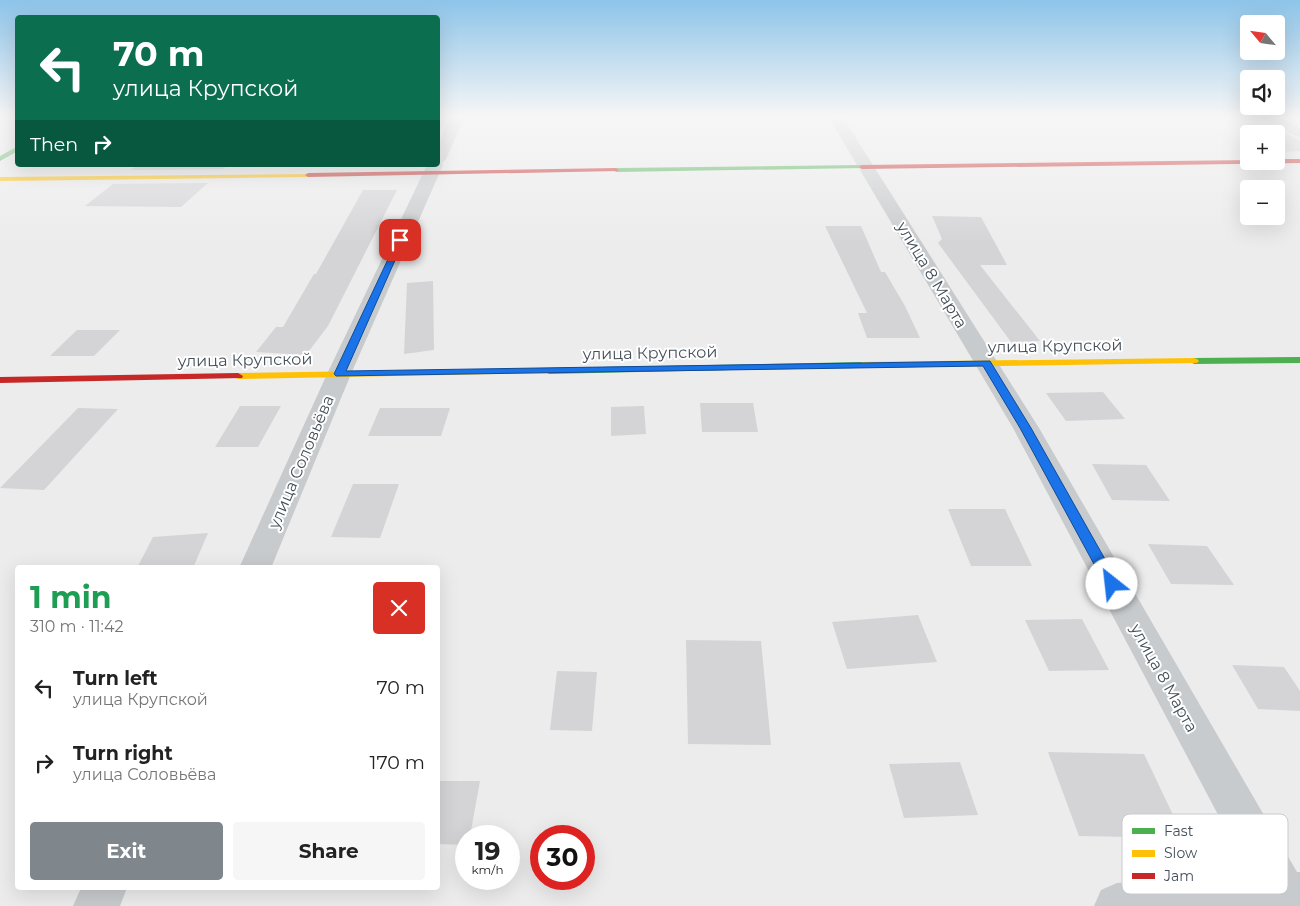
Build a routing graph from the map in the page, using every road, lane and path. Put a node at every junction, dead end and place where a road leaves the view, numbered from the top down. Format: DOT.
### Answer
graph roads {
  1 [pos="861,158"];
  2 [pos="1300,162"];
  3 [pos="440,166"];
  4 [pos="401,167"];
  5 [pos="434,167"];
  6 [pos="867,168"];
  7 [pos="0,179"];
  8 [pos="1300,360"];
  9 [pos="986,363"];
  10 [pos="339,374"];
  11 [pos="0,380"];
  12 [pos="256,565"];
  13 [pos="1244,814"];
  14 [pos="104,890"];
  15 [pos="1292,899"];
  16 [pos="96,906"];
  17 [pos="1117,906"];
  1 -- 6 [label="street, улица 8 Марта"];
  2 -- 6 [label="street"];
  3 -- 6 [label="street"];
  4 -- 7 [label="street"];
  5 -- 10 [label="street, улица Соловьёва"];
  6 -- 9 [label="street, улица 8 Марта"];
  8 -- 9 [label="street, улица Крупской"];
  9 -- 10 [label="street, улица Крупской"];
  9 -- 13 [label="street, улица 8 Марта"];
  10 -- 11 [label="street, улица Крупской"];
  10 -- 12 [label="street, улица Соловьёва"];
  14 -- 16 [label="street"];
  15 -- 17 [label="street"];
}
